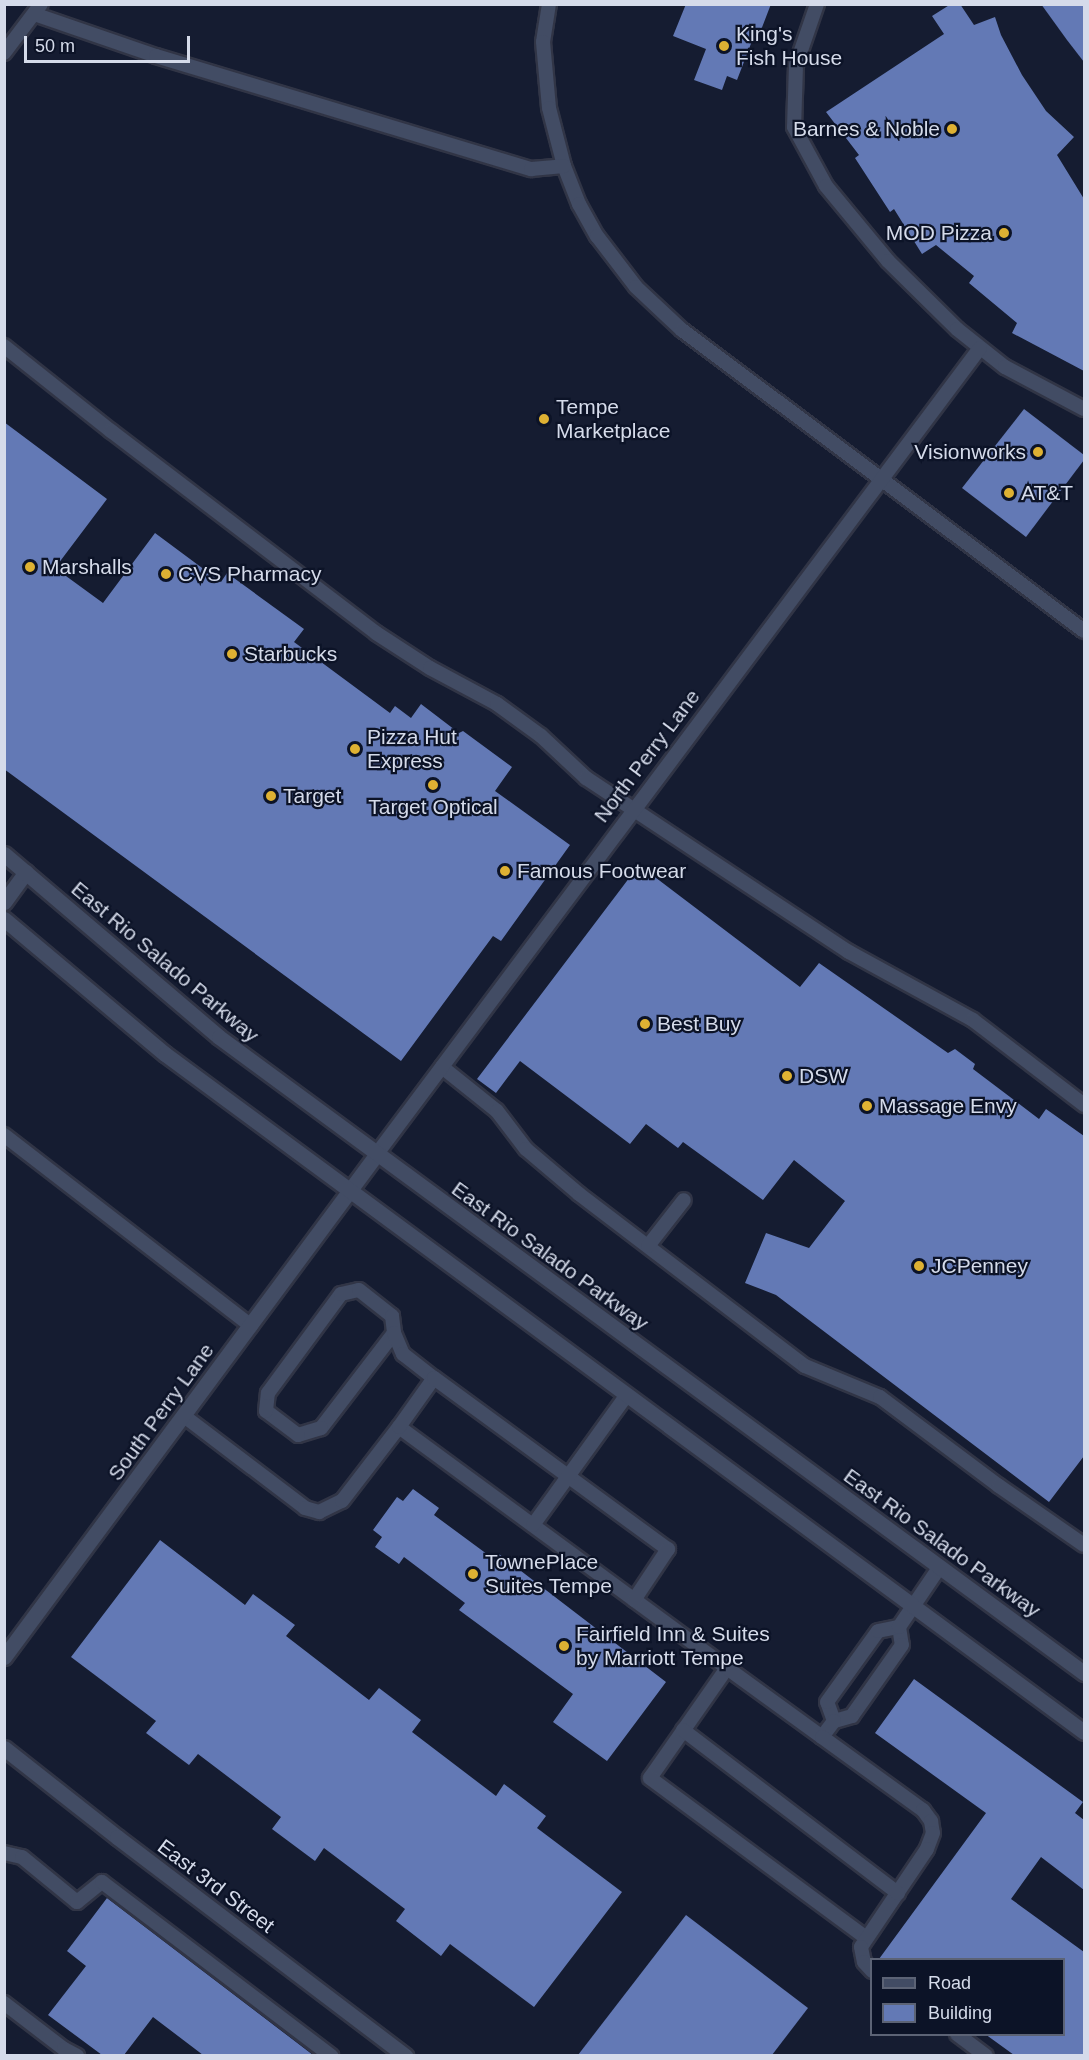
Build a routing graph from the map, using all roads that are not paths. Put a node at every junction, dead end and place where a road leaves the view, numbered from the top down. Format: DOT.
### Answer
graph roads {
  1 [pos="549,4"];
  2 [pos="817,4"];
  3 [pos="38,9"];
  4 [pos="4,53"];
  5 [pos="564,166"];
  6 [pos="4,346"];
  7 [pos="980,348"];
  8 [pos="1084,409"];
  9 [pos="883,478"];
  10 [pos="1084,631"];
  11 [pos="635,808"];
  12 [pos="4,854"];
  13 [pos="26,872"];
  14 [pos="4,902"];
  15 [pos="4,919"];
  16 [pos="442,1067"];
  17 [pos="1084,1105"];
  18 [pos="4,1135"];
  19 [pos="376,1155"];
  20 [pos="351,1191"];
  21 [pos="684,1200"];
  22 [pos="648,1246"];
  23 [pos="251,1326"];
  24 [pos="394,1333"];
  25 [pos="434,1378"];
  26 [pos="626,1396"];
  27 [pos="184,1416"];
  28 [pos="399,1426"];
  29 [pos="568,1476"];
  30 [pos="533,1525"];
  31 [pos="1084,1545"];
  32 [pos="939,1568"];
  33 [pos="634,1600"];
  34 [pos="912,1606"];
  35 [pos="899,1627"];
  36 [pos="4,1657"];
  37 [pos="726,1668"];
  38 [pos="1084,1673"];
  39 [pos="834,1721"];
  40 [pos="683,1730"];
  41 [pos="1084,1732"];
  42 [pos="822,1737"];
  43 [pos="4,1748"];
  44 [pos="4,1853"];
  45 [pos="898,1893"];
  46 [pos="866,1938"];
  47 [pos="870,1969"];
  48 [pos="4,2003"];
  49 [pos="960,2036"];
  50 [pos="61,2052"];
  51 [pos="77,2055"];
  52 [pos="331,2055"];
  53 [pos="405,2055"];
  54 [pos="986,2055"];
  1 -- 5 [label="lane"];
  2 -- 7 [label="lane"];
  3 -- 4 [label="lane"];
  3 -- 5 [label="lane"];
  5 -- 9 [label="lane"];
  6 -- 11 [label="lane"];
  7 -- 8 [label="lane"];
  7 -- 9 [label="lane, North Perry Lane"];
  9 -- 10 [label="lane"];
  9 -- 11 [label="lane, North Perry Lane"];
  11 -- 16 [label="lane, North Perry Lane"];
  11 -- 17 [label="lane"];
  12 -- 13 [label="main road, East Rio Salado Parkway"];
  13 -- 14 [label="main road"];
  13 -- 19 [label="main road, East Rio Salado Parkway"];
  15 -- 20 [label="main road"];
  16 -- 19 [label="lane, North Perry Lane"];
  16 -- 22 [label="lane"];
  18 -- 23 [label="lane"];
  19 -- 20 [label="main road, North Perry Lane"];
  19 -- 32 [label="main road, East Rio Salado Parkway"];
  20 -- 23 [label="main road, South Perry Lane"];
  20 -- 26 [label="main road"];
  21 -- 22 [label="lane"];
  22 -- 31 [label="lane"];
  23 -- 27 [label="main road, South Perry Lane"];
  24 -- 24 [label="lane"];
  24 -- 25 [label="lane"];
  25 -- 28 [label="lane"];
  25 -- 29 [label="lane"];
  26 -- 29 [label="lane"];
  26 -- 34 [label="main road"];
  27 -- 28 [label="lane"];
  27 -- 36 [label="main road, South Perry Lane"];
  28 -- 30 [label="lane"];
  29 -- 30 [label="lane"];
  29 -- 33 [label="lane"];
  30 -- 33 [label="lane"];
  32 -- 34 [label="lane"];
  32 -- 38 [label="main road, East Rio Salado Parkway"];
  33 -- 37 [label="lane"];
  34 -- 35 [label="lane"];
  34 -- 41 [label="main road"];
  35 -- 39 [label="lane"];
  35 -- 39 [label="lane"];
  37 -- 40 [label="lane"];
  37 -- 42 [label="lane"];
  39 -- 42 [label="lane"];
  40 -- 45 [label="lane"];
  40 -- 46 [label="lane"];
  42 -- 45 [label="lane"];
  43 -- 53 [label="main road, East 3rd Street"];
  44 -- 52 [label="lane"];
  45 -- 46 [label="lane"];
  46 -- 47 [label="lane"];
  48 -- 50 [label="lane"];
  49 -- 54 [label="lane"];
  50 -- 51 [label="lane"];
}
